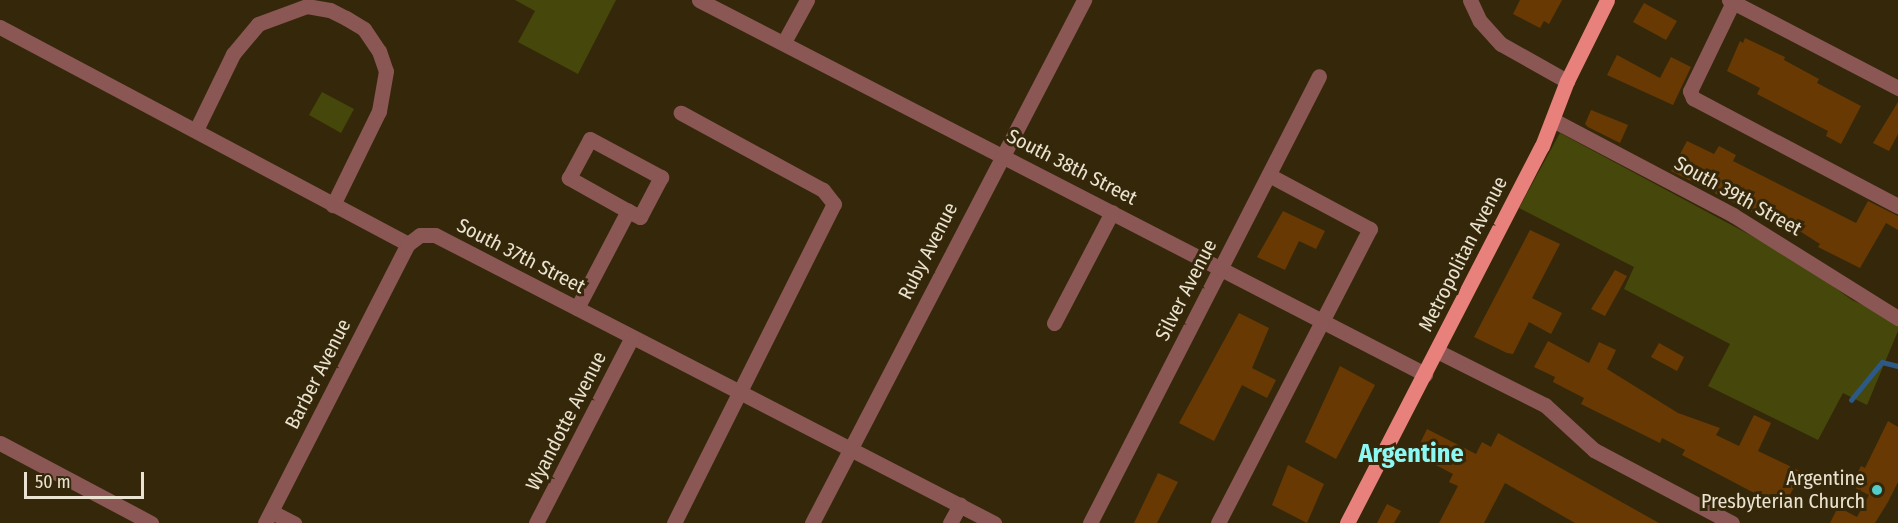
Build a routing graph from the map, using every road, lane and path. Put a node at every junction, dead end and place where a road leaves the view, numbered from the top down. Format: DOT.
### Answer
graph roads {
  1 [pos="699,0"];
  2 [pos="807,0"];
  3 [pos="1084,0"];
  4 [pos="1470,0"];
  5 [pos="1607,0"];
  6 [pos="1732,1"];
  7 [pos="295,4"];
  8 [pos="332,5"];
  9 [pos="0,27"];
  10 [pos="784,42"];
  11 [pos="1319,76"];
  12 [pos="1567,81"];
  13 [pos="1898,88"];
  14 [pos="681,113"];
  15 [pos="1552,120"];
  16 [pos="196,130"];
  17 [pos="1002,154"];
  18 [pos="1269,175"];
  19 [pos="333,205"];
  20 [pos="1898,206"];
  21 [pos="628,211"];
  22 [pos="1112,212"];
  23 [pos="408,244"];
  24 [pos="1222,268"];
  25 [pos="577,308"];
  26 [pos="1898,318"];
  27 [pos="1324,321"];
  28 [pos="1054,323"];
  29 [pos="632,338"];
  30 [pos="1437,351"];
  31 [pos="1425,374"];
  32 [pos="740,392"];
  33 [pos="0,443"];
  34 [pos="850,449"];
  35 [pos="960,505"];
  36 [pos="268,517"];
  37 [pos="151,523"];
  38 [pos="294,523"];
  39 [pos="536,523"];
  40 [pos="674,523"];
  41 [pos="812,523"];
  42 [pos="950,523"];
  43 [pos="994,523"];
  44 [pos="1090,523"];
  45 [pos="1218,523"];
  46 [pos="1347,523"];
  47 [pos="1732,523"];
  1 -- 10 [label="street, South 38th Street"];
  2 -- 10 [label="street"];
  3 -- 17 [label="street, Ruby Avenue"];
  4 -- 12 [label="street"];
  5 -- 12 [label="main road, Metropolitan Avenue"];
  6 -- 13 [label="street"];
  6 -- 20 [label="street"];
  7 -- 8 [label="street"];
  7 -- 16 [label="street"];
  8 -- 19 [label="street"];
  9 -- 16 [label="street"];
  10 -- 17 [label="street, South 38th Street"];
  11 -- 18 [label="street, Silver Avenue"];
  12 -- 15 [label="main road, Metropolitan Avenue"];
  14 -- 32 [label="street"];
  15 -- 26 [label="street, South 39th Street"];
  15 -- 30 [label="main road, Metropolitan Avenue"];
  16 -- 19 [label="street"];
  17 -- 22 [label="street, South 38th Street"];
  17 -- 34 [label="street, Ruby Avenue"];
  18 -- 24 [label="street, Silver Avenue"];
  18 -- 27 [label="street"];
  19 -- 23 [label="street"];
  21 -- 21 [label="street"];
  21 -- 25 [label="street"];
  22 -- 24 [label="street, South 38th Street"];
  22 -- 28 [label="street"];
  23 -- 25 [label="street, South 37th Street"];
  23 -- 36 [label="street, Barber Avenue"];
  24 -- 27 [label="street, South 38th Street"];
  24 -- 44 [label="street, Silver Avenue"];
  25 -- 29 [label="street, South 37th Street"];
  27 -- 31 [label="street, South 38th Street"];
  27 -- 45 [label="street"];
  29 -- 32 [label="street, South 37th Street"];
  29 -- 39 [label="street, Wyandotte Avenue"];
  30 -- 31 [label="main road, Metropolitan Avenue"];
  30 -- 47 [label="street"];
  31 -- 46 [label="main road, Metropolitan Avenue"];
  32 -- 34 [label="street, South 37th Street"];
  32 -- 40 [label="street"];
  33 -- 37 [label="street"];
  34 -- 35 [label="street, South 37th Street"];
  34 -- 41 [label="street, Ruby Avenue"];
  35 -- 42 [label="street"];
  35 -- 43 [label="street, South 37th Street"];
  36 -- 38 [label="street"];
}
